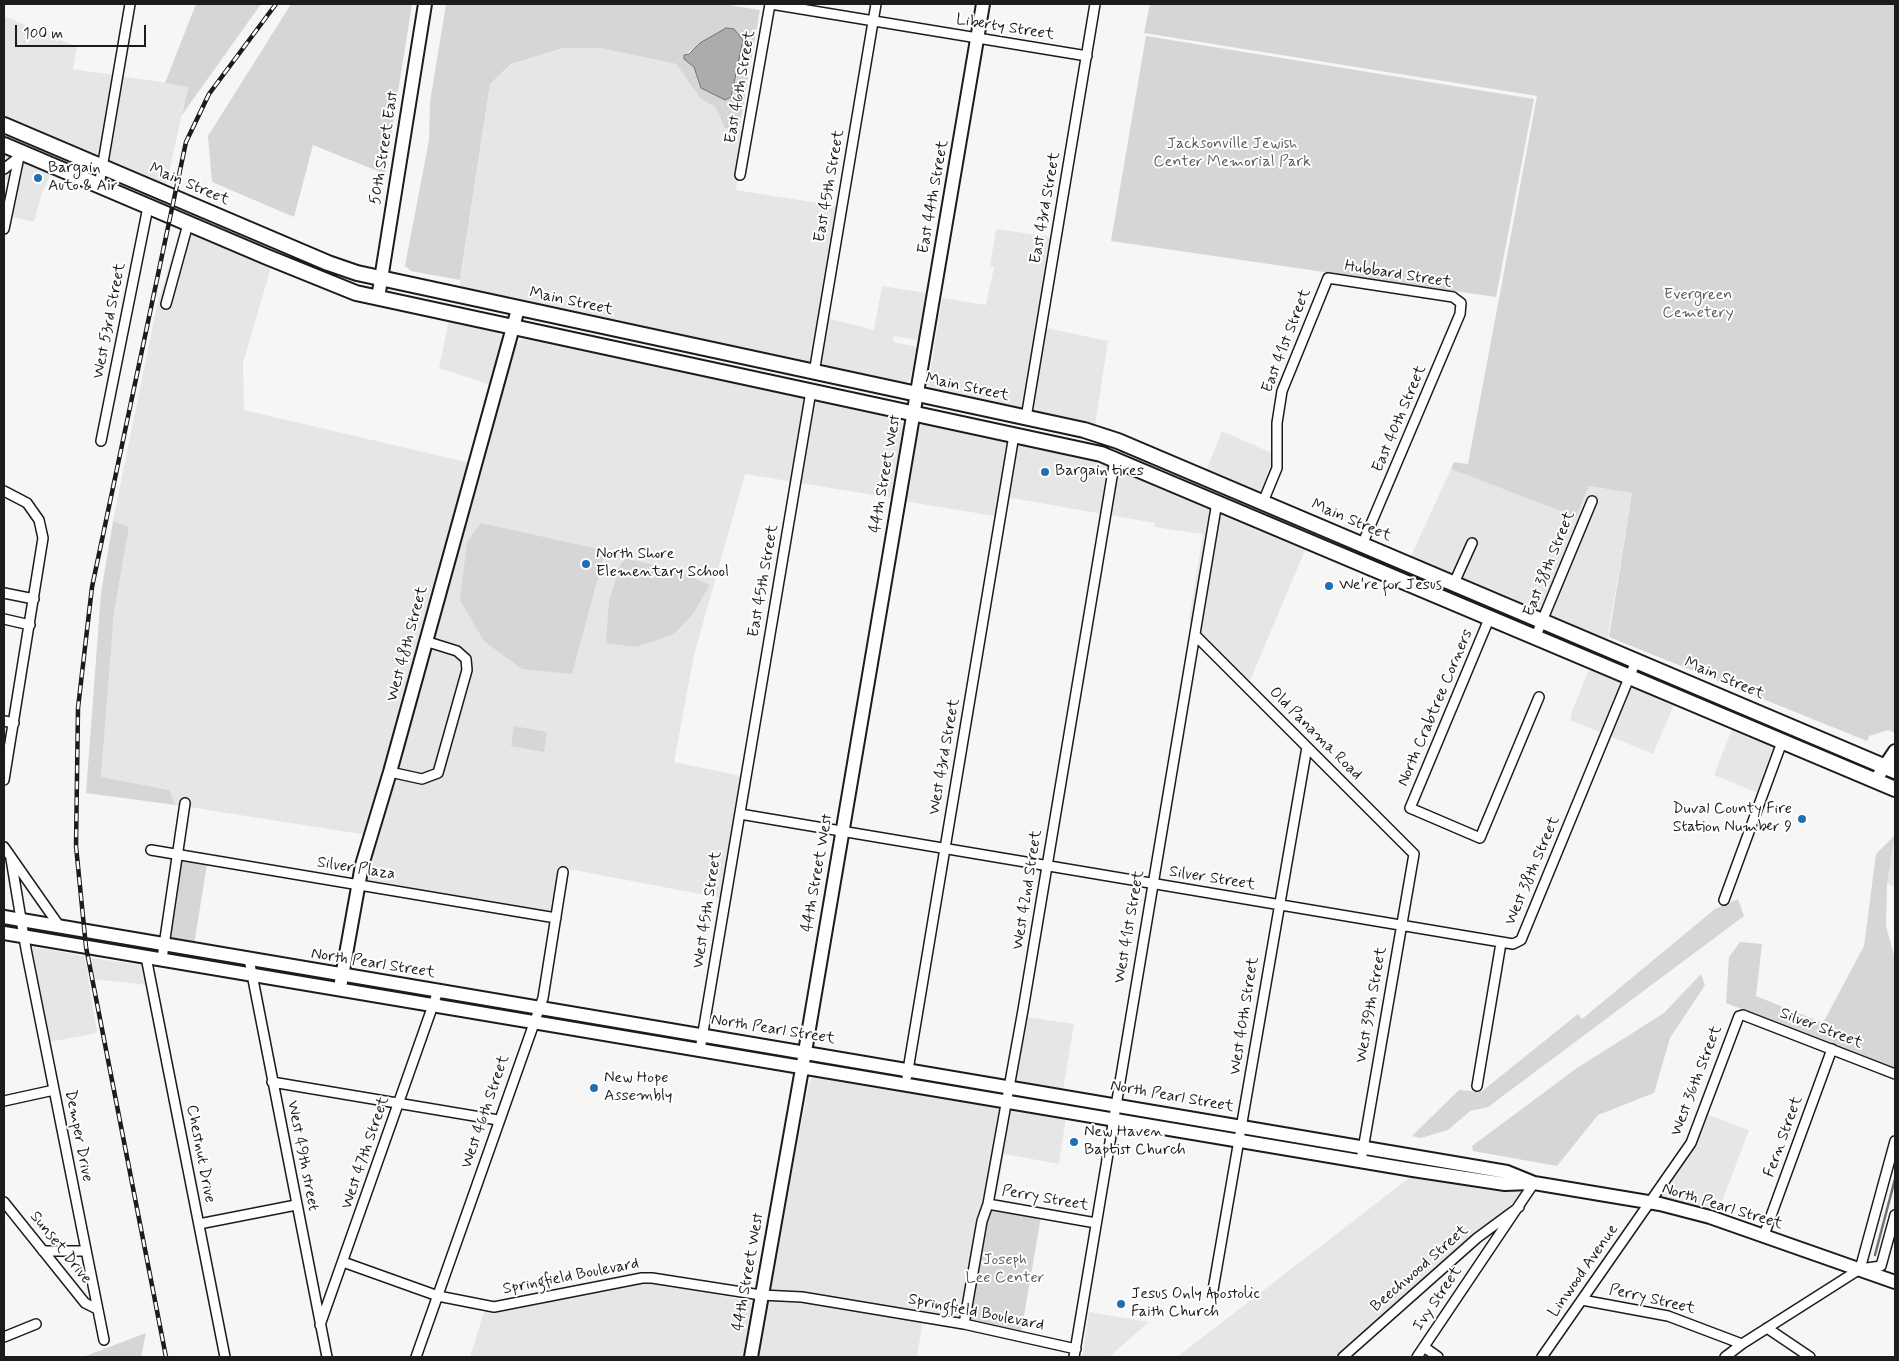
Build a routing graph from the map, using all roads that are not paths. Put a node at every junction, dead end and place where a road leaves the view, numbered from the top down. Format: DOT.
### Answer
graph roads {
  1 [pos="130,4"];
  2 [pos="425,4"];
  3 [pos="771,4"];
  4 [pos="876,4"];
  5 [pos="983,4"];
  6 [pos="1095,4"];
  7 [pos="873,22"];
  8 [pos="977,38"];
  9 [pos="1087,56"];
  10 [pos="4,125"];
  11 [pos="4,145"];
  12 [pos="19,155"];
  13 [pos="102,167"];
  14 [pos="4,169"];
  15 [pos="740,175"];
  16 [pos="99,186"];
  17 [pos="148,207"];
  18 [pos="188,224"];
  19 [pos="4,229"];
  20 [pos="1328,278"];
  21 [pos="380,280"];
  22 [pos="378,298"];
  23 [pos="1461,303"];
  24 [pos="166,304"];
  25 [pos="518,309"];
  26 [pos="513,327"];
  27 [pos="814,373"];
  28 [pos="811,391"];
  29 [pos="917,395"];
  30 [pos="913,413"];
  31 [pos="1026,418"];
  32 [pos="1014,435"];
  33 [pos="101,441"];
  34 [pos="1114,459"];
  35 [pos="4,491"];
  36 [pos="1592,501"];
  37 [pos="1217,502"];
  38 [pos="1263,502"];
  39 [pos="1339,535"];
  40 [pos="1472,543"];
  41 [pos="1362,545"];
  42 [pos="1454,583"];
  43 [pos="4,593"];
  44 [pos="34,599"];
  45 [pos="4,619"];
  46 [pos="1490,619"];
  47 [pos="1542,622"];
  48 [pos="30,625"];
  49 [pos="1195,635"];
  50 [pos="1535,638"];
  51 [pos="425,642"];
  52 [pos="1636,661"];
  53 [pos="1629,678"];
  54 [pos="1538,697"];
  55 [pos="4,720"];
  56 [pos="14,722"];
  57 [pos="1782,742"];
  58 [pos="1307,747"];
  59 [pos="1895,751"];
  60 [pos="1890,768"];
  61 [pos="390,772"];
  62 [pos="746,775"];
  63 [pos="4,780"];
  64 [pos="1875,781"];
  65 [pos="1895,789"];
  66 [pos="185,803"];
  67 [pos="740,814"];
  68 [pos="842,832"];
  69 [pos="4,847"];
  70 [pos="945,849"];
  71 [pos="151,850"];
  72 [pos="1414,854"];
  73 [pos="177,855"];
  74 [pos="11,859"];
  75 [pos="1047,866"];
  76 [pos="563,872"];
  77 [pos="1152,884"];
  78 [pos="358,885"];
  79 [pos="1724,900"];
  80 [pos="1279,905"];
  81 [pos="4,917"];
  82 [pos="556,918"];
  83 [pos="22,921"];
  84 [pos="1401,925"];
  85 [pos="60,927"];
  86 [pos="4,933"];
  87 [pos="24,936"];
  88 [pos="1501,943"];
  89 [pos="164,945"];
  90 [pos="146,957"];
  91 [pos="249,959"];
  92 [pos="162,960"];
  93 [pos="251,974"];
  94 [pos="342,975"];
  95 [pos="339,989"];
  96 [pos="438,991"];
  97 [pos="433,1005"];
  98 [pos="539,1008"];
  99 [pos="1736,1019"];
  100 [pos="533,1022"];
  101 [pos="703,1035"];
  102 [pos="700,1050"];
  103 [pos="1832,1050"];
  104 [pos="805,1052"];
  105 [pos="802,1067"];
  106 [pos="908,1069"];
  107 [pos="1895,1074"];
  108 [pos="272,1082"];
  109 [pos="905,1084"];
  110 [pos="1009,1086"];
  111 [pos="1477,1086"];
  112 [pos="54,1090"];
  113 [pos="4,1101"];
  114 [pos="1006,1102"];
  115 [pos="399,1103"];
  116 [pos="1116,1104"];
  117 [pos="498,1120"];
  118 [pos="1113,1120"];
  119 [pos="1242,1126"];
  120 [pos="1239,1141"];
  121 [pos="1895,1141"];
  122 [pos="1363,1146"];
  123 [pos="1361,1161"];
  124 [pos="1534,1183"];
  125 [pos="4,1202"];
  126 [pos="1650,1202"];
  127 [pos="988,1204"];
  128 [pos="296,1205"];
  129 [pos="1519,1207"];
  130 [pos="1895,1215"];
  131 [pos="1096,1222"];
  132 [pos="198,1224"];
  133 [pos="1764,1235"];
  134 [pos="86,1250"];
  135 [pos="43,1251"];
  136 [pos="343,1262"];
  137 [pos="1860,1269"];
  138 [pos="1895,1282"];
  139 [pos="1212,1290"];
  140 [pos="760,1295"];
  141 [pos="438,1296"];
  142 [pos="1582,1300"];
  143 [pos="97,1309"];
  144 [pos="36,1324"];
  145 [pos="964,1324"];
  146 [pos="320,1325"];
  147 [pos="1767,1328"];
  148 [pos="4,1337"];
  149 [pos="104,1340"];
  150 [pos="1742,1344"];
  151 [pos="1424,1347"];
  152 [pos="1075,1353"];
  153 [pos="225,1357"];
  154 [pos="327,1357"];
  155 [pos="416,1357"];
  156 [pos="751,1357"];
  157 [pos="1343,1357"];
  158 [pos="1417,1357"];
  159 [pos="1438,1357"];
  160 [pos="1542,1357"];
  161 [pos="1725,1357"];
  162 [pos="1810,1357"];
  1 -- 13 [label="street"];
  2 -- 21 [label="street, 50th Street East"];
  3 -- 7 [label="street, Liberty Street"];
  3 -- 15 [label="street, East 46th Street"];
  4 -- 7 [label="street, East 45th Street"];
  5 -- 8 [label="street, East 44th Street"];
  6 -- 9 [label="street, East 43rd Street"];
  7 -- 8 [label="street, Liberty Street"];
  7 -- 27 [label="street, East 45th Street"];
  8 -- 9 [label="street, Liberty Street"];
  8 -- 29 [label="street, East 44th Street"];
  9 -- 31 [label="street, East 43rd Street"];
  10 -- 13 [label="main road, Main Street"];
  11 -- 12 [label="main road"];
  12 -- 14 [label="street"];
  12 -- 16 [label="main road"];
  12 -- 19 [label="street"];
  13 -- 16 [label="street"];
  13 -- 21 [label="main road, Main Street"];
  16 -- 17 [label="main road"];
  17 -- 18 [label="main road"];
  17 -- 33 [label="street, West 53rd Street"];
  18 -- 22 [label="main road"];
  18 -- 24 [label="street"];
  20 -- 23 [label="street, Hubbard Street"];
  20 -- 38 [label="street, East 41st Street"];
  21 -- 22 [label="street, 50th Street East"];
  21 -- 25 [label="main road, Main Street"];
  22 -- 26 [label="main road"];
  23 -- 41 [label="street, East 40th Street"];
  25 -- 26 [label="street, West 48th Street"];
  25 -- 27 [label="main road, Main Street"];
  26 -- 28 [label="main road"];
  26 -- 51 [label="street, West 48th Street"];
  27 -- 29 [label="main road, Main Street"];
  28 -- 30 [label="main road"];
  28 -- 62 [label="street, East 45th Street"];
  29 -- 30 [label="street, 44th Street West"];
  29 -- 31 [label="main road, Main Street"];
  30 -- 32 [label="main road"];
  30 -- 68 [label="street, 44th Street West"];
  31 -- 38 [label="main road, Main Street"];
  32 -- 34 [label="main road"];
  32 -- 70 [label="street, West 43rd Street"];
  34 -- 37 [label="main road"];
  34 -- 75 [label="street, West 42nd Street"];
  35 -- 44 [label="street"];
  36 -- 47 [label="street, East 38th Street"];
  37 -- 39 [label="main road"];
  37 -- 46 [label="main road"];
  37 -- 49 [label="street, West 41st Street"];
  38 -- 39 [label="main road, Main Street"];
  39 -- 41 [label="main road, Main Street"];
  40 -- 42 [label="street"];
  41 -- 42 [label="main road, Main Street"];
  42 -- 47 [label="main road, Main Street"];
  43 -- 44 [label="street"];
  44 -- 48 [label="street"];
  45 -- 48 [label="street"];
  46 -- 50 [label="main road"];
  46 -- 54 [label="street, North Crabtree Corners"];
  47 -- 50 [label="street, East 38th Street"];
  47 -- 52 [label="main road, Main Street"];
  48 -- 56 [label="street"];
  49 -- 58 [label="street, Old Panama Road"];
  49 -- 77 [label="street, West 41st Street"];
  50 -- 53 [label="main road"];
  51 -- 61 [label="street, West 48th Street"];
  51 -- 61 [label="street"];
  52 -- 53 [label="street, West 38th Street"];
  52 -- 60 [label="main road, Main Street"];
  53 -- 57 [label="main road"];
  53 -- 88 [label="street, West 38th Street"];
  55 -- 56 [label="street"];
  56 -- 63 [label="street"];
  57 -- 64 [label="main road"];
  57 -- 79 [label="street"];
  58 -- 72 [label="street, Old Panama Road"];
  58 -- 80 [label="street, West 40th Street"];
  59 -- 60 [label="street"];
  60 -- 64 [label="street"];
  61 -- 78 [label="street, West 48th Street"];
  62 -- 67 [label="street, West 45th Street"];
  64 -- 65 [label="main road"];
  66 -- 73 [label="street"];
  67 -- 68 [label="street, Silver Street"];
  67 -- 101 [label="street, West 45th Street"];
  68 -- 70 [label="street, Silver Street"];
  68 -- 104 [label="street, 44th Street West"];
  69 -- 74 [label="street"];
  70 -- 75 [label="street, Silver Street"];
  70 -- 106 [label="street, West 43rd Street"];
  71 -- 73 [label="street, Silver Plaza"];
  72 -- 84 [label="street, West 39th Street"];
  73 -- 78 [label="street, Silver Plaza"];
  73 -- 89 [label="street"];
  74 -- 83 [label="street, Demper Drive"];
  74 -- 85 [label="street"];
  75 -- 77 [label="street, Silver Street"];
  75 -- 110 [label="street, West 42nd Street"];
  76 -- 82 [label="street, West 46th Street"];
  77 -- 80 [label="street, Silver Street"];
  77 -- 116 [label="street, West 41st Street"];
  78 -- 82 [label="street, Silver Plaza"];
  78 -- 94 [label="street, West 48th Street"];
  80 -- 84 [label="street, Silver Street"];
  80 -- 119 [label="street, West 40th Street"];
  81 -- 83 [label="street, North Pearl Street"];
  82 -- 98 [label="street, West 46th Street"];
  83 -- 85 [label="street, North Pearl Street"];
  83 -- 87 [label="street, Demper Drive"];
  84 -- 88 [label="street, Silver Street"];
  84 -- 122 [label="street, West 39th Street"];
  85 -- 89 [label="street, North Pearl Street"];
  86 -- 87 [label="street, North Pearl Street"];
  87 -- 90 [label="street, North Pearl Street"];
  87 -- 112 [label="street, Demper Drive"];
  88 -- 111 [label="street, West 38th Street"];
  89 -- 91 [label="street, North Pearl Street"];
  89 -- 92 [label="street"];
  90 -- 92 [label="street, North Pearl Street"];
  90 -- 132 [label="street, Chestnut Drive"];
  91 -- 93 [label="street, West 49th street"];
  91 -- 94 [label="street, North Pearl Street"];
  92 -- 93 [label="street, North Pearl Street"];
  93 -- 95 [label="street, North Pearl Street"];
  93 -- 108 [label="street, West 49th street"];
  94 -- 95 [label="street, West 48th Street"];
  94 -- 96 [label="street, North Pearl Street"];
  95 -- 97 [label="street, North Pearl Street"];
  96 -- 97 [label="street, West 47th Street"];
  96 -- 98 [label="street, North Pearl Street"];
  97 -- 100 [label="street, North Pearl Street"];
  97 -- 115 [label="street, West 47th Street"];
  98 -- 100 [label="street, West 46th Street"];
  98 -- 101 [label="street, North Pearl Street"];
  99 -- 103 [label="street, Silver Street"];
  99 -- 126 [label="street, West 36th Street"];
  100 -- 102 [label="street, North Pearl Street"];
  100 -- 117 [label="street, West 46th Street"];
  101 -- 102 [label="street, West 45th Street"];
  101 -- 104 [label="street, North Pearl Street"];
  102 -- 105 [label="street, North Pearl Street"];
  103 -- 107 [label="street, Silver Street"];
  103 -- 133 [label="street, Fern Street"];
  104 -- 105 [label="street, 44th Street West"];
  104 -- 106 [label="street, North Pearl Street"];
  105 -- 109 [label="street, North Pearl Street"];
  105 -- 140 [label="street, 44th Street West"];
  106 -- 109 [label="street, West 43rd Street"];
  106 -- 110 [label="street, North Pearl Street"];
  108 -- 115 [label="street"];
  108 -- 128 [label="street, West 49th street"];
  109 -- 114 [label="street, North Pearl Street"];
  110 -- 114 [label="street, West 42nd Street"];
  110 -- 116 [label="street, North Pearl Street"];
  112 -- 113 [label="street"];
  112 -- 134 [label="street, Demper Drive"];
  114 -- 118 [label="street, North Pearl Street"];
  114 -- 127 [label="street, West 42nd Street"];
  115 -- 117 [label="street"];
  115 -- 136 [label="street, West 47th Street"];
  116 -- 118 [label="street, West 41st Street"];
  116 -- 119 [label="street, North Pearl Street"];
  117 -- 141 [label="street, West 46th Street"];
  118 -- 120 [label="street, North Pearl Street"];
  118 -- 131 [label="street, West 41st Street"];
  119 -- 120 [label="street, West 40th Street"];
  119 -- 122 [label="street, North Pearl Street"];
  120 -- 123 [label="street, North Pearl Street"];
  120 -- 139 [label="street, West 40th Street"];
  121 -- 137 [label="street"];
  122 -- 123 [label="street, West 39th Street"];
  122 -- 124 [label="street, North Pearl Street"];
  123 -- 124 [label="street, North Pearl Street"];
  124 -- 126 [label="street, North Pearl Street"];
  124 -- 129 [label="street, Ivy Street"];
  125 -- 135 [label="street, Sunset Drive"];
  126 -- 133 [label="street, North Pearl Street"];
  126 -- 142 [label="street, Linwood Avenue"];
  127 -- 131 [label="street, Perry Street"];
  127 -- 145 [label="street, West 42nd Street"];
  128 -- 132 [label="street"];
  128 -- 146 [label="street, West 49th street"];
  129 -- 151 [label="street, Ivy Street"];
  129 -- 157 [label="street, Beechwood Street"];
  130 -- 137 [label="street"];
  131 -- 152 [label="street, West 41st Street"];
  132 -- 153 [label="street, Chestnut Drive"];
  133 -- 137 [label="street, North Pearl Street"];
  134 -- 135 [label="street"];
  134 -- 143 [label="street, Demper Drive"];
  135 -- 143 [label="street, Sunset Drive"];
  136 -- 141 [label="street, Springfield Boulevard"];
  136 -- 146 [label="street, West 47th Street"];
  137 -- 138 [label="street, North Pearl Street"];
  137 -- 147 [label="street"];
  140 -- 141 [label="street, Springfield Boulevard"];
  140 -- 145 [label="street, Springfield Boulevard"];
  140 -- 156 [label="street, 44th Street West"];
  141 -- 155 [label="street, West 46th Street"];
  142 -- 150 [label="street, Perry Street"];
  142 -- 160 [label="street, Linwood Avenue"];
  143 -- 149 [label="street, Demper Drive"];
  144 -- 148 [label="street"];
  145 -- 152 [label="street, Springfield Boulevard"];
  146 -- 154 [label="street, West 49th street"];
  147 -- 150 [label="street"];
  147 -- 162 [label="street"];
  150 -- 161 [label="street"];
  151 -- 158 [label="street, Ivy Street"];
  151 -- 159 [label="street"];
}
